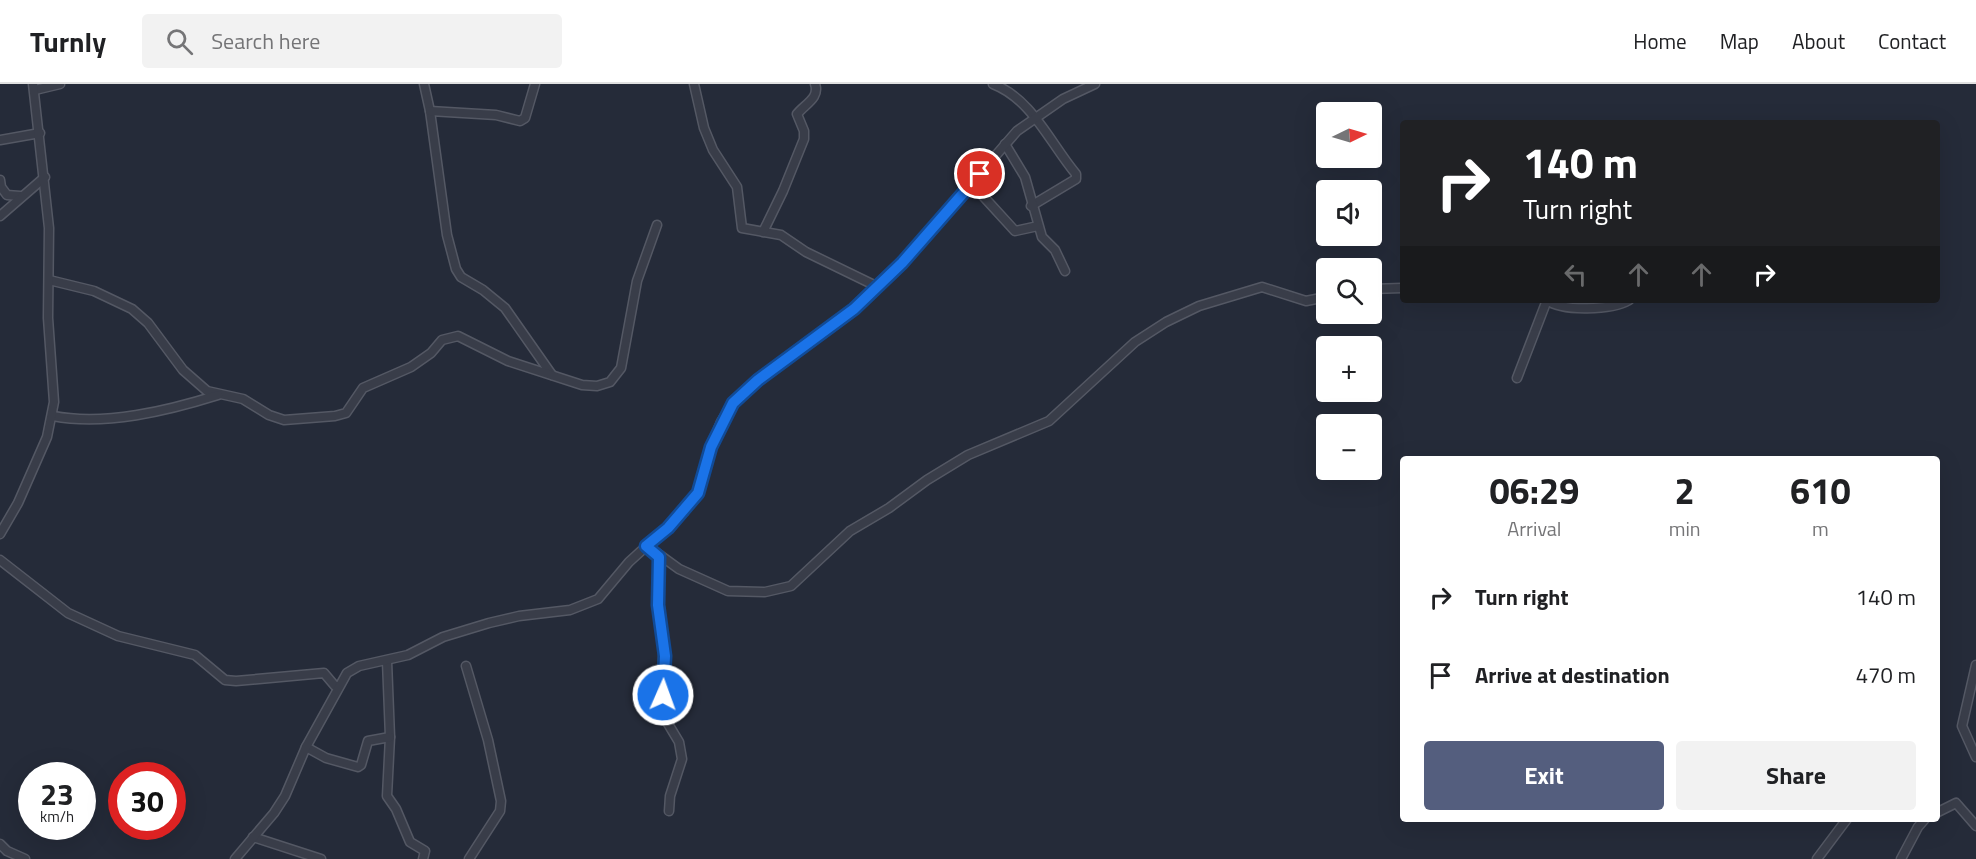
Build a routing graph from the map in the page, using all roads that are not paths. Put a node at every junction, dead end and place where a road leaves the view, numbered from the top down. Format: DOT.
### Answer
graph roads {
  1 [pos="60,84"];
  2 [pos="424,84"];
  3 [pos="535,84"];
  4 [pos="694,84"];
  5 [pos="815,84"];
  6 [pos="993,84"];
  7 [pos="1095,84"];
  8 [pos="34,87"];
  9 [pos="430,111"];
  10 [pos="1034,117"];
  11 [pos="40,134"];
  12 [pos="0,140"];
  13 [pos="1005,144"];
  14 [pos="45,177"];
  15 [pos="0,180"];
  16 [pos="972,184"];
  17 [pos="20,196"];
  18 [pos="1032,206"];
  19 [pos="0,216"];
  20 [pos="657,225"];
  21 [pos="1038,226"];
  22 [pos="763,232"];
  23 [pos="1065,271"];
  24 [pos="49,280"];
  25 [pos="876,286"];
  26 [pos="1400,288"];
  27 [pos="1382,289"];
  28 [pos="1316,299"];
  29 [pos="1546,303"];
  30 [pos="1552,303"];
  31 [pos="1622,303"];
  32 [pos="552,375"];
  33 [pos="1517,378"];
  34 [pos="219,395"];
  35 [pos="53,416"];
  36 [pos="0,534"];
  37 [pos="646,546"];
  38 [pos="659,557"];
  39 [pos="0,560"];
  40 [pos="387,661"];
  41 [pos="1976,664"];
  42 [pos="466,666"];
  43 [pos="338,686"];
  44 [pos="390,737"];
  45 [pos="306,747"];
  46 [pos="1976,757"];
  47 [pos="1955,803"];
  48 [pos="1940,804"];
  49 [pos="669,811"];
  50 [pos="1940,811"];
  51 [pos="1845,822"];
  52 [pos="1923,822"];
  53 [pos="1976,826"];
  54 [pos="254,837"];
  55 [pos="0,844"];
  56 [pos="25,859"];
  57 [pos="235,859"];
  58 [pos="321,859"];
  59 [pos="423,859"];
  60 [pos="469,859"];
  61 [pos="1817,859"];
  62 [pos="1900,859"];
  1 -- 8 [label="street"];
  2 -- 9 [label="street"];
  3 -- 9 [label="street"];
  4 -- 22 [label="street"];
  5 -- 22 [label="street"];
  6 -- 10 [label="street"];
  7 -- 10 [label="street"];
  8 -- 11 [label="street"];
  9 -- 32 [label="street"];
  10 -- 13 [label="street"];
  10 -- 18 [label="street"];
  11 -- 12 [label="street"];
  11 -- 14 [label="street"];
  13 -- 16 [label="street"];
  13 -- 18 [label="street"];
  14 -- 17 [label="street"];
  14 -- 24 [label="street"];
  15 -- 17 [label="street"];
  16 -- 21 [label="street"];
  16 -- 25 [label="street"];
  17 -- 19 [label="street"];
  18 -- 21 [label="street"];
  20 -- 32 [label="street"];
  21 -- 23 [label="street"];
  22 -- 25 [label="street"];
  24 -- 34 [label="street"];
  24 -- 35 [label="street"];
  25 -- 37 [label="street"];
  26 -- 27 [label="street"];
  28 -- 38 [label="street"];
  29 -- 33 [label="street"];
  30 -- 31 [label="street"];
  32 -- 34 [label="street"];
  34 -- 35 [label="street"];
  35 -- 36 [label="street"];
  37 -- 38 [label="street"];
  37 -- 40 [label="street"];
  38 -- 49 [label="street"];
  39 -- 43 [label="street"];
  40 -- 43 [label="street"];
  40 -- 44 [label="street"];
  41 -- 46 [label="street"];
  42 -- 60 [label="street"];
  43 -- 45 [label="street"];
  44 -- 45 [label="street"];
  44 -- 59 [label="street"];
  45 -- 54 [label="street"];
  47 -- 48 [label="street"];
  47 -- 50 [label="street"];
  47 -- 53 [label="street"];
  51 -- 61 [label="street"];
  52 -- 62 [label="street"];
  54 -- 57 [label="street"];
  54 -- 58 [label="street"];
  55 -- 56 [label="street"];
}
